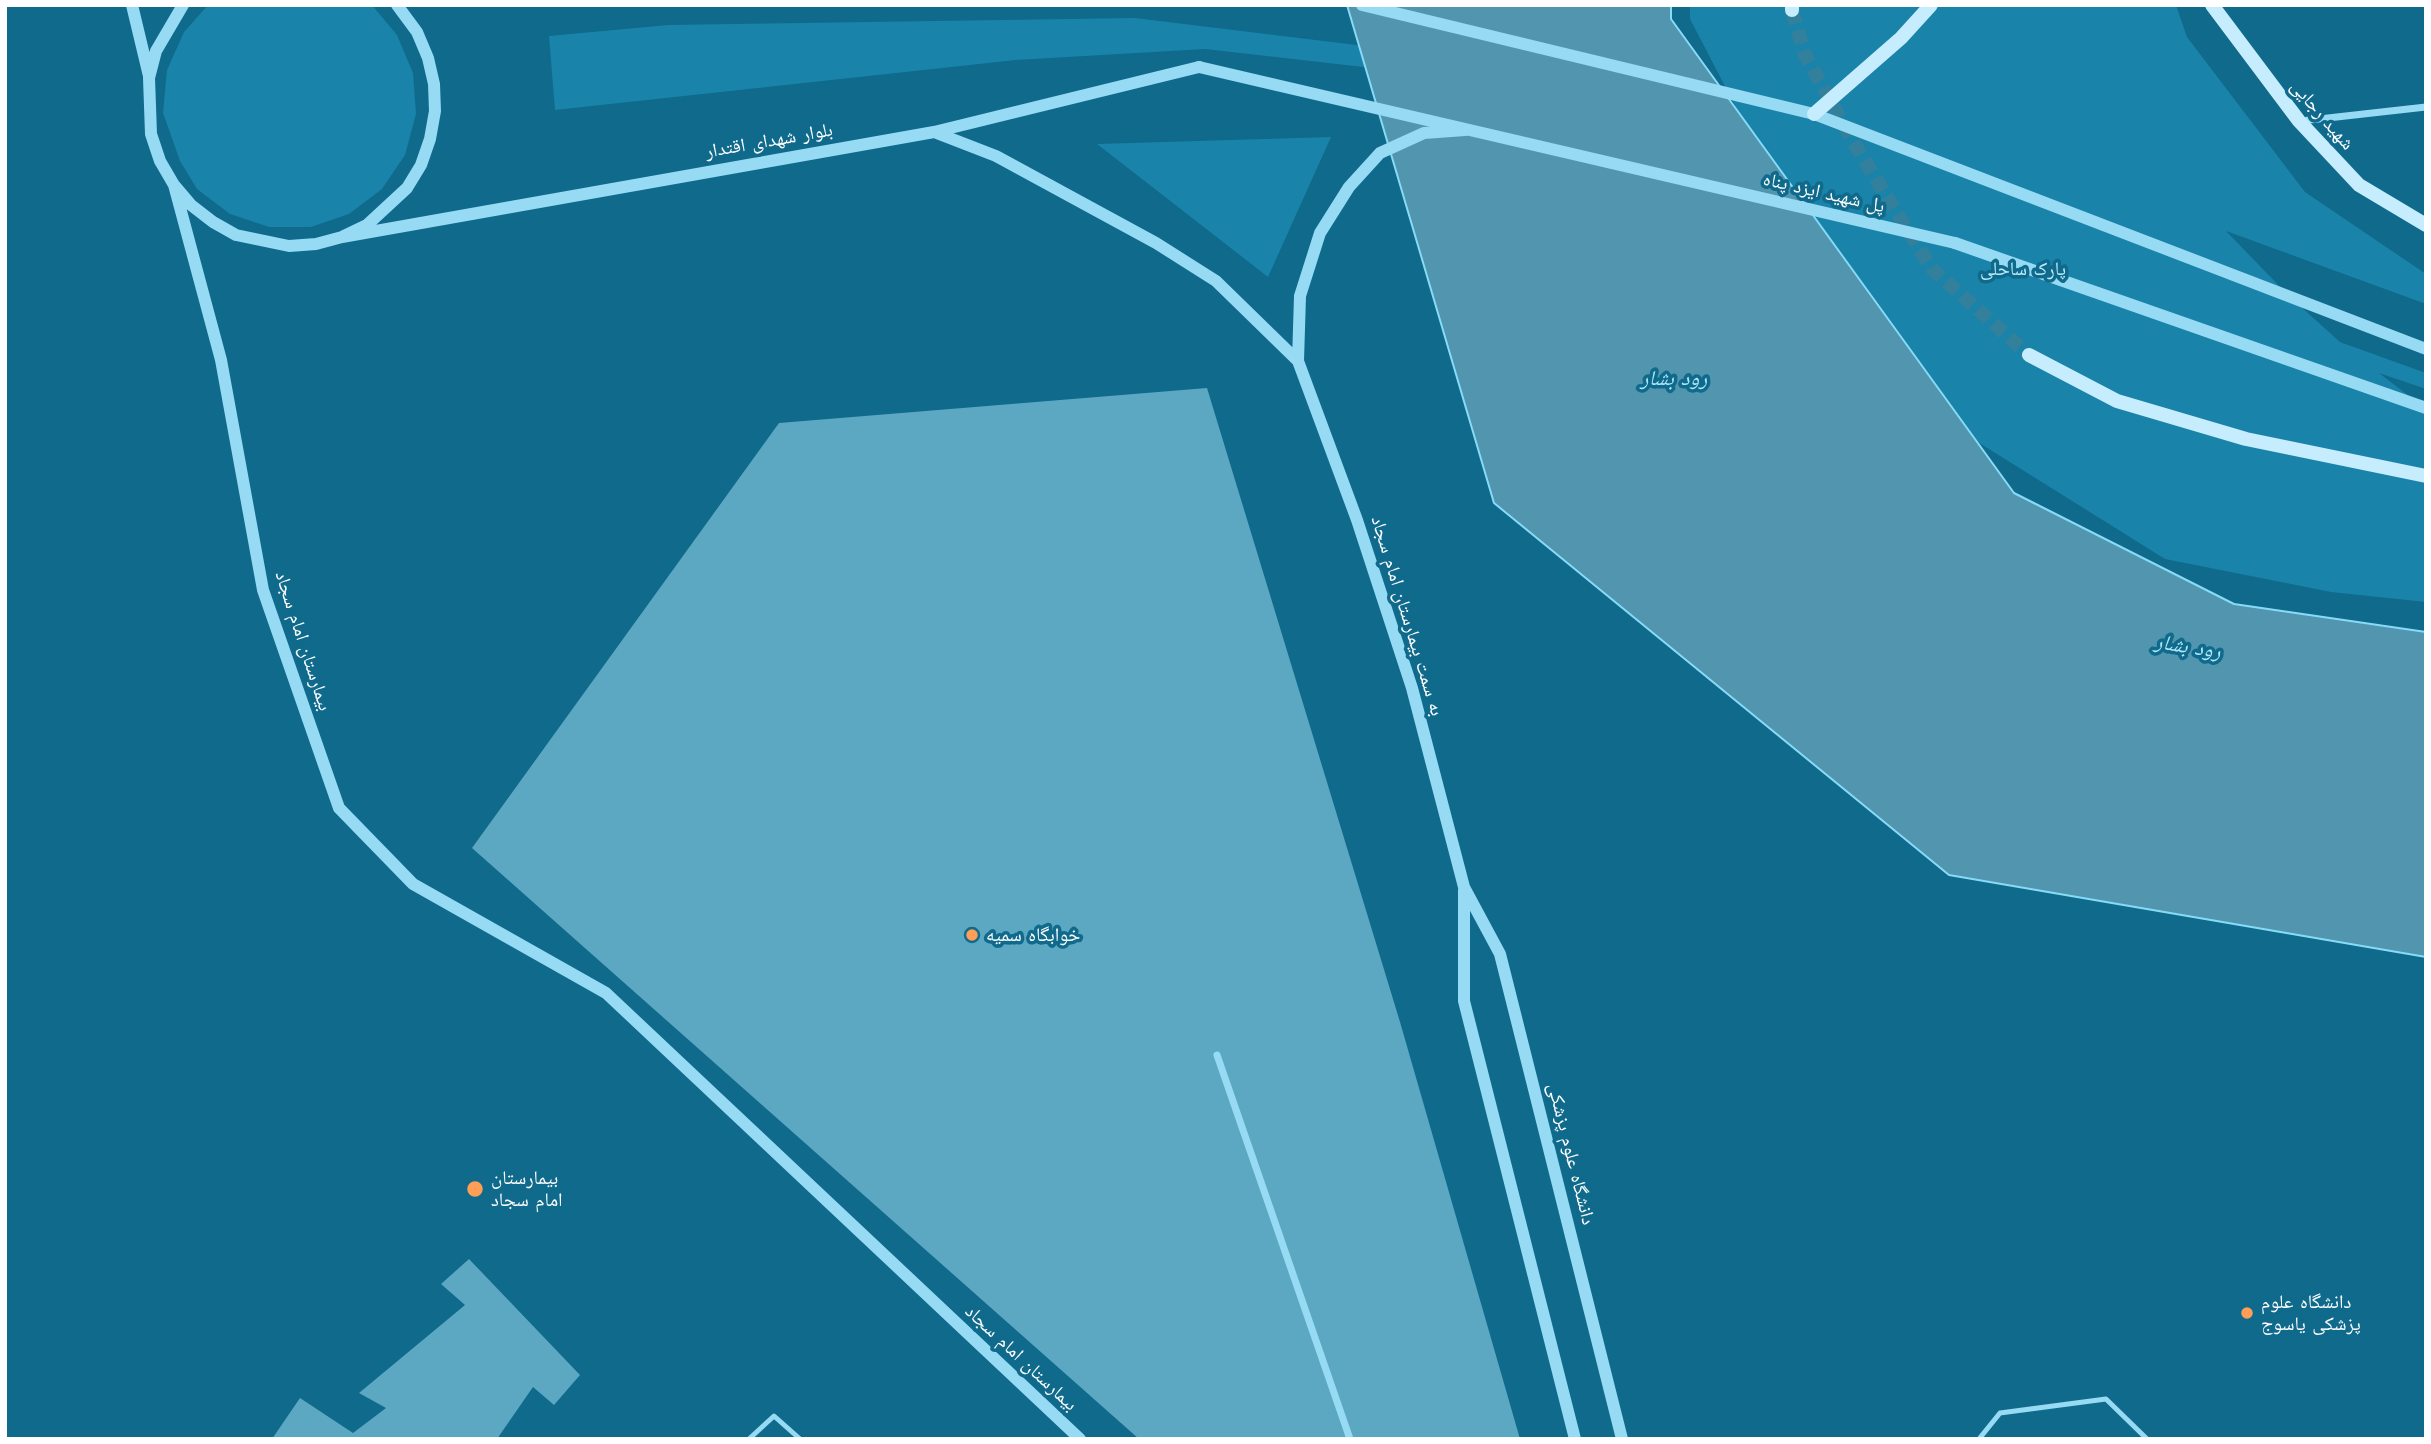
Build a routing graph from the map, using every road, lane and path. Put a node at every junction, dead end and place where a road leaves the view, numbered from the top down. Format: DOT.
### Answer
graph roads {
  1 [pos="132,5"];
  2 [pos="183,5"];
  3 [pos="397,5"];
  4 [pos="1362,5"];
  5 [pos="1931,5"];
  6 [pos="2212,5"];
  7 [pos="1199,67"];
  8 [pos="149,78"];
  9 [pos="2426,107"];
  10 [pos="1814,114"];
  11 [pos="2299,121"];
  12 [pos="1468,130"];
  13 [pos="933,132"];
  14 [pos="174,185"];
  15 [pos="2426,225"];
  16 [pos="342,237"];
  17 [pos="2426,349"];
  18 [pos="2028,355"];
  19 [pos="1298,361"];
  20 [pos="2426,408"];
  21 [pos="2426,476"];
  22 [pos="1464,887"];
  23 [pos="1217,1055"];
  24 [pos="749,1439"];
  25 [pos="800,1439"];
  26 [pos="1080,1439"];
  27 [pos="1350,1439"];
  28 [pos="1575,1439"];
  29 [pos="1622,1439"];
  30 [pos="1979,1439"];
  31 [pos="2147,1439"];
  1 -- 8 [label="street"];
  2 -- 8 [label="street"];
  3 -- 16 [label="street"];
  4 -- 10 [label="street"];
  5 -- 10 [label="main road"];
  6 -- 11 [label="main road, شهید رجایی"];
  7 -- 12 [label="street, پل شهید ایزد پناه, bridge"];
  7 -- 13 [label="street, بلوار شهدای اقتدار"];
  8 -- 14 [label="street"];
  9 -- 11 [label="street"];
  10 -- 17 [label="street"];
  11 -- 15 [label="main road, شهید رجایی"];
  12 -- 19 [label="street"];
  12 -- 20 [label="street, پل شهید ایزد پناه, bridge"];
  13 -- 16 [label="street, بلوار شهدای اقتدار"];
  13 -- 19 [label="street"];
  14 -- 16 [label="street"];
  14 -- 26 [label="street, بیمارستان امام سجاد"];
  18 -- 21 [label="main road"];
  19 -- 22 [label="street, به سمت بیمارستان امام سجاد"];
  22 -- 28 [label="street"];
  22 -- 29 [label="street, دانشگاه علوم پزشکی"];
  23 -- 27 [label="street"];
  24 -- 25 [label="lane"];
  30 -- 31 [label="lane"];
}
